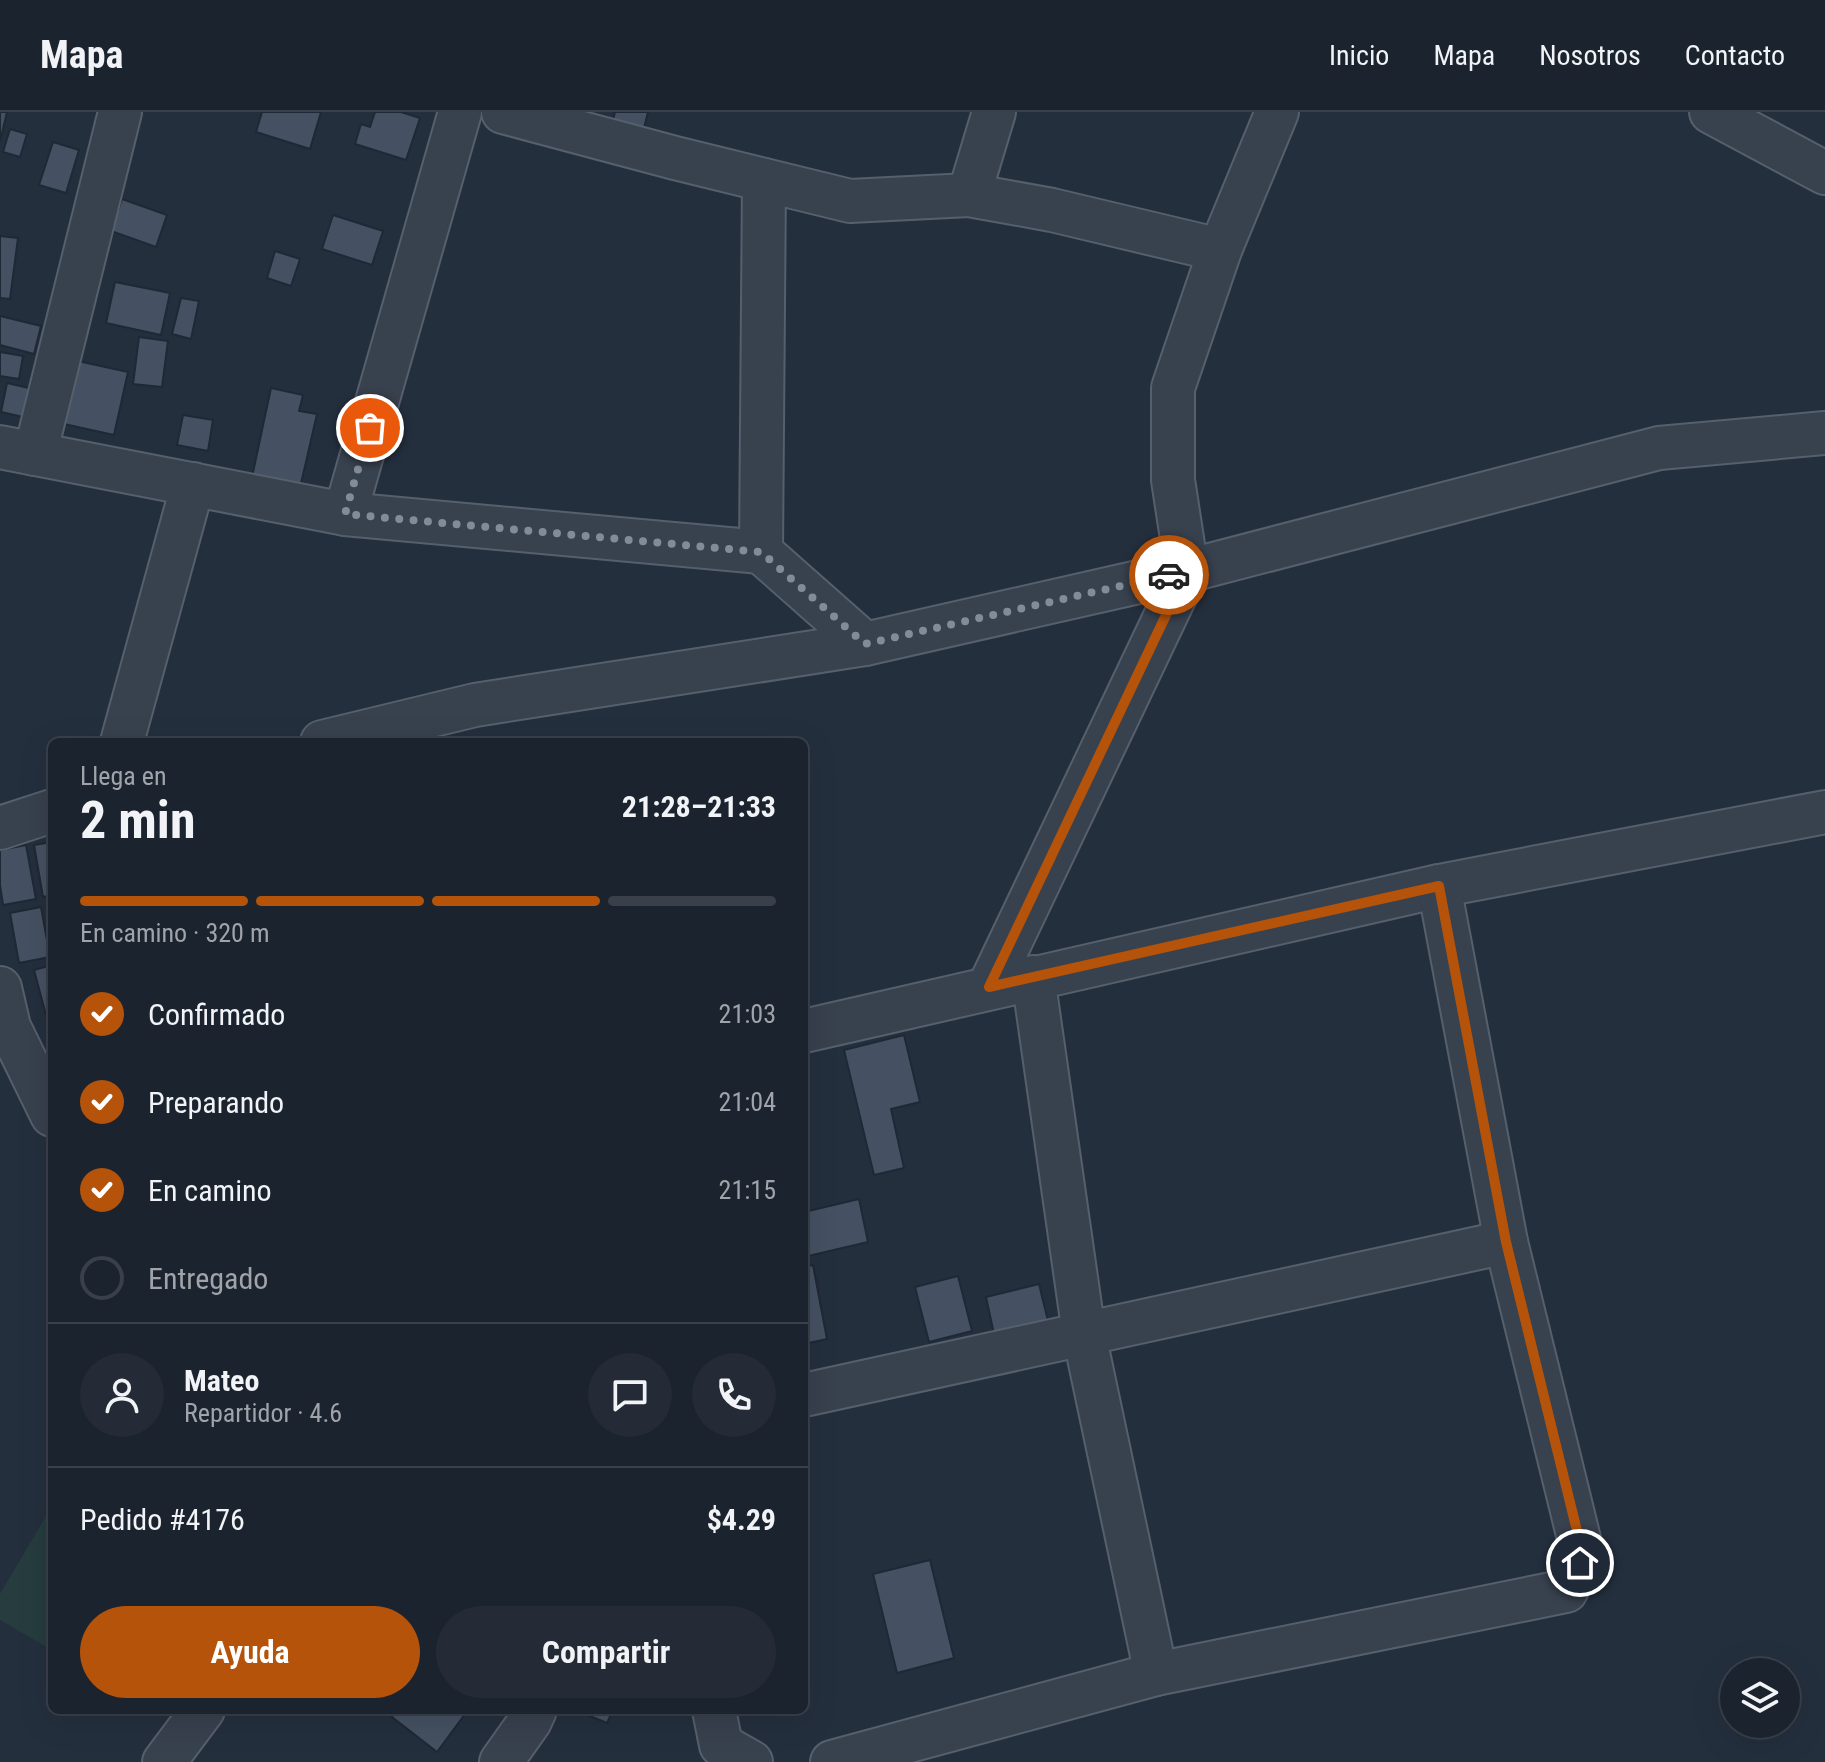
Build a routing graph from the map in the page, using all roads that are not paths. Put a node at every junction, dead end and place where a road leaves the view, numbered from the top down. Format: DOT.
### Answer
graph roads {
  1 [pos="120,112"];
  2 [pos="460,112"];
  3 [pos="503,112"];
  4 [pos="994,112"];
  5 [pos="1277,112"];
  6 [pos="1711,112"];
  7 [pos="1825,173"];
  8 [pos="764,180"];
  9 [pos="969,195"];
  10 [pos="1220,250"];
  11 [pos="1825,433"];
  12 [pos="18,451"];
  13 [pos="193,484"];
  14 [pos="345,514"];
  15 [pos="761,552"];
  16 [pos="1187,571"];
  17 [pos="865,644"];
  18 [pos="123,738"];
  19 [pos="339,738"];
  20 [pos="48,812"];
  21 [pos="1825,812"];
  22 [pos="0,828"];
  23 [pos="1439,886"];
  24 [pos="1033,977"];
  25 [pos="989,987"];
  26 [pos="0,988"];
  27 [pos="808,1030"];
  28 [pos="48,1107"];
  29 [pos="1506,1242"];
  30 [pos="1084,1334"];
  31 [pos="808,1394"];
  32 [pos="1156,1674"];
  33 [pos="200,1714"];
  34 [pos="528,1714"];
  35 [pos="715,1714"];
  36 [pos="164,1762"];
  37 [pos="501,1762"];
  38 [pos="751,1762"];
  39 [pos="832,1762"];
  1 -- 12 [label="street"];
  2 -- 14 [label="street"];
  3 -- 8 [label="street"];
  4 -- 9 [label="street"];
  5 -- 10 [label="street"];
  6 -- 7 [label="street"];
  8 -- 9 [label="street"];
  8 -- 15 [label="street"];
  9 -- 10 [label="street"];
  10 -- 16 [label="street"];
  11 -- 16 [label="street"];
  12 -- 13 [label="street"];
  13 -- 14 [label="street"];
  13 -- 18 [label="street"];
  14 -- 15 [label="street"];
  15 -- 17 [label="street"];
  16 -- 17 [label="street"];
  16 -- 25 [label="street"];
  17 -- 19 [label="street"];
  20 -- 22 [label="street"];
  21 -- 23 [label="street"];
  23 -- 24 [label="street"];
  23 -- 29 [label="street"];
  24 -- 25 [label="street"];
  24 -- 30 [label="street"];
  25 -- 27 [label="street"];
  26 -- 28 [label="street"];
  29 -- 30 [label="street"];
  29 -- 32 [label="street"];
  30 -- 31 [label="street"];
  30 -- 32 [label="street"];
  32 -- 39 [label="street"];
  33 -- 36 [label="street"];
  34 -- 37 [label="street"];
  35 -- 38 [label="street"];
}
